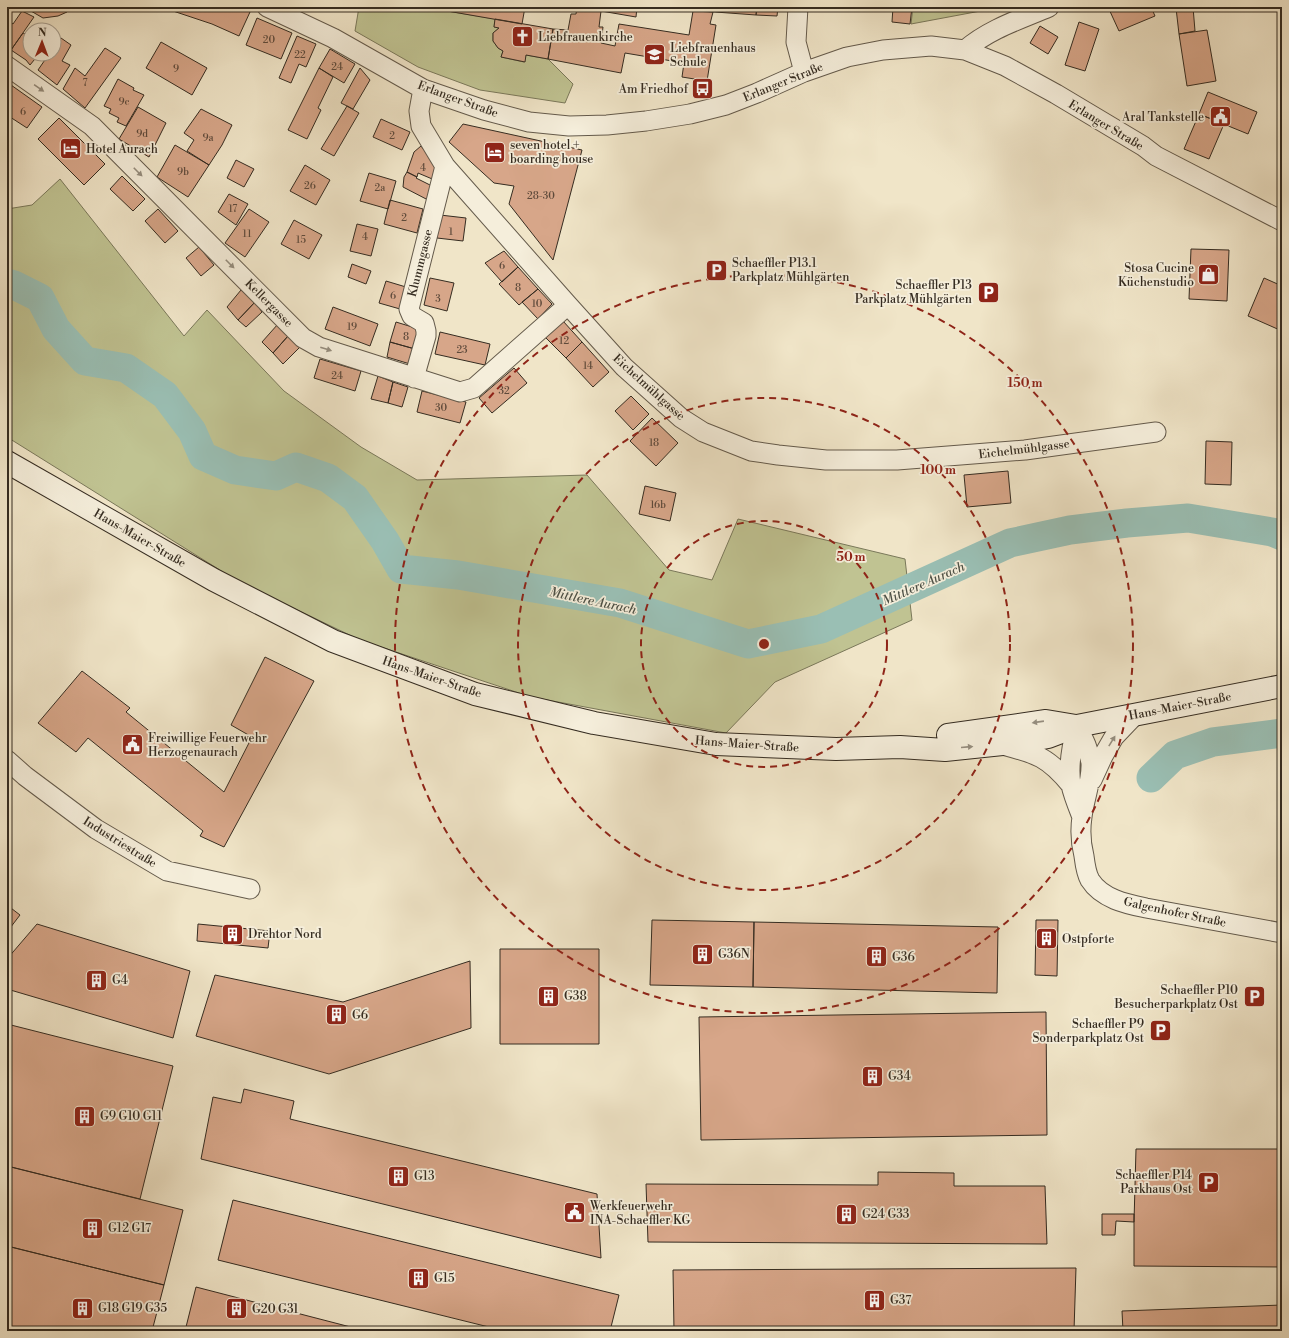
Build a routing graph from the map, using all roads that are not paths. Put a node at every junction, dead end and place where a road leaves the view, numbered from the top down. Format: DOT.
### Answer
graph roads {
  1 [pos="267,7"];
  2 [pos="798,7"];
  3 [pos="1049,7"];
  4 [pos="965,50"];
  5 [pos="7,66"];
  6 [pos="804,72"];
  7 [pos="423,89"];
  8 [pos="445,166"];
  9 [pos="1282,221"];
  10 [pos="568,305"];
  11 [pos="414,378"];
  12 [pos="1156,432"];
  13 [pos="7,462"];
  14 [pos="1282,686"];
  15 [pos="1135,715"];
  16 [pos="1077,726"];
  17 [pos="1002,744"];
  18 [pos="900,747"];
  19 [pos="7,760"];
  20 [pos="1080,787"];
  21 [pos="250,889"];
  22 [pos="1282,933"];
  1 -- 7 [label="street, Erlanger Straße"];
  2 -- 6 [label="street"];
  3 -- 4 [label="street"];
  4 -- 6 [label="street, Erlanger Straße"];
  4 -- 9 [label="street, Erlanger Straße"];
  5 -- 11 [label="street, Kellergasse, one-way"];
  6 -- 7 [label="street, Erlanger Straße"];
  7 -- 8 [label="street, Eichelmühlgasse"];
  8 -- 10 [label="street, Eichelmühlgasse"];
  8 -- 11 [label="street, Klummgasse"];
  10 -- 11 [label="street, Kellergasse"];
  10 -- 12 [label="street, Eichelmühlgasse"];
  13 -- 18 [label="street, Hans-Maier-Straße"];
  14 -- 15 [label="street, Hans-Maier-Straße"];
  15 -- 16 [label="street, Hans-Maier-Straße"];
  20 -- 15 [label="street, Galgenhofer Straße, one-way"];
  16 -- 17 [label="street, Hans-Maier-Straße"];
  16 -- 18 [label="street, Hans-Maier-Straße, one-way"];
  16 -- 20 [label="street, Galgenhofer Straße"];
  18 -- 17 [label="street, Hans-Maier-Straße, one-way"];
  17 -- 20 [label="street"];
  19 -- 21 [label="street, Industriestraße"];
  20 -- 22 [label="street, Galgenhofer Straße"];
}
